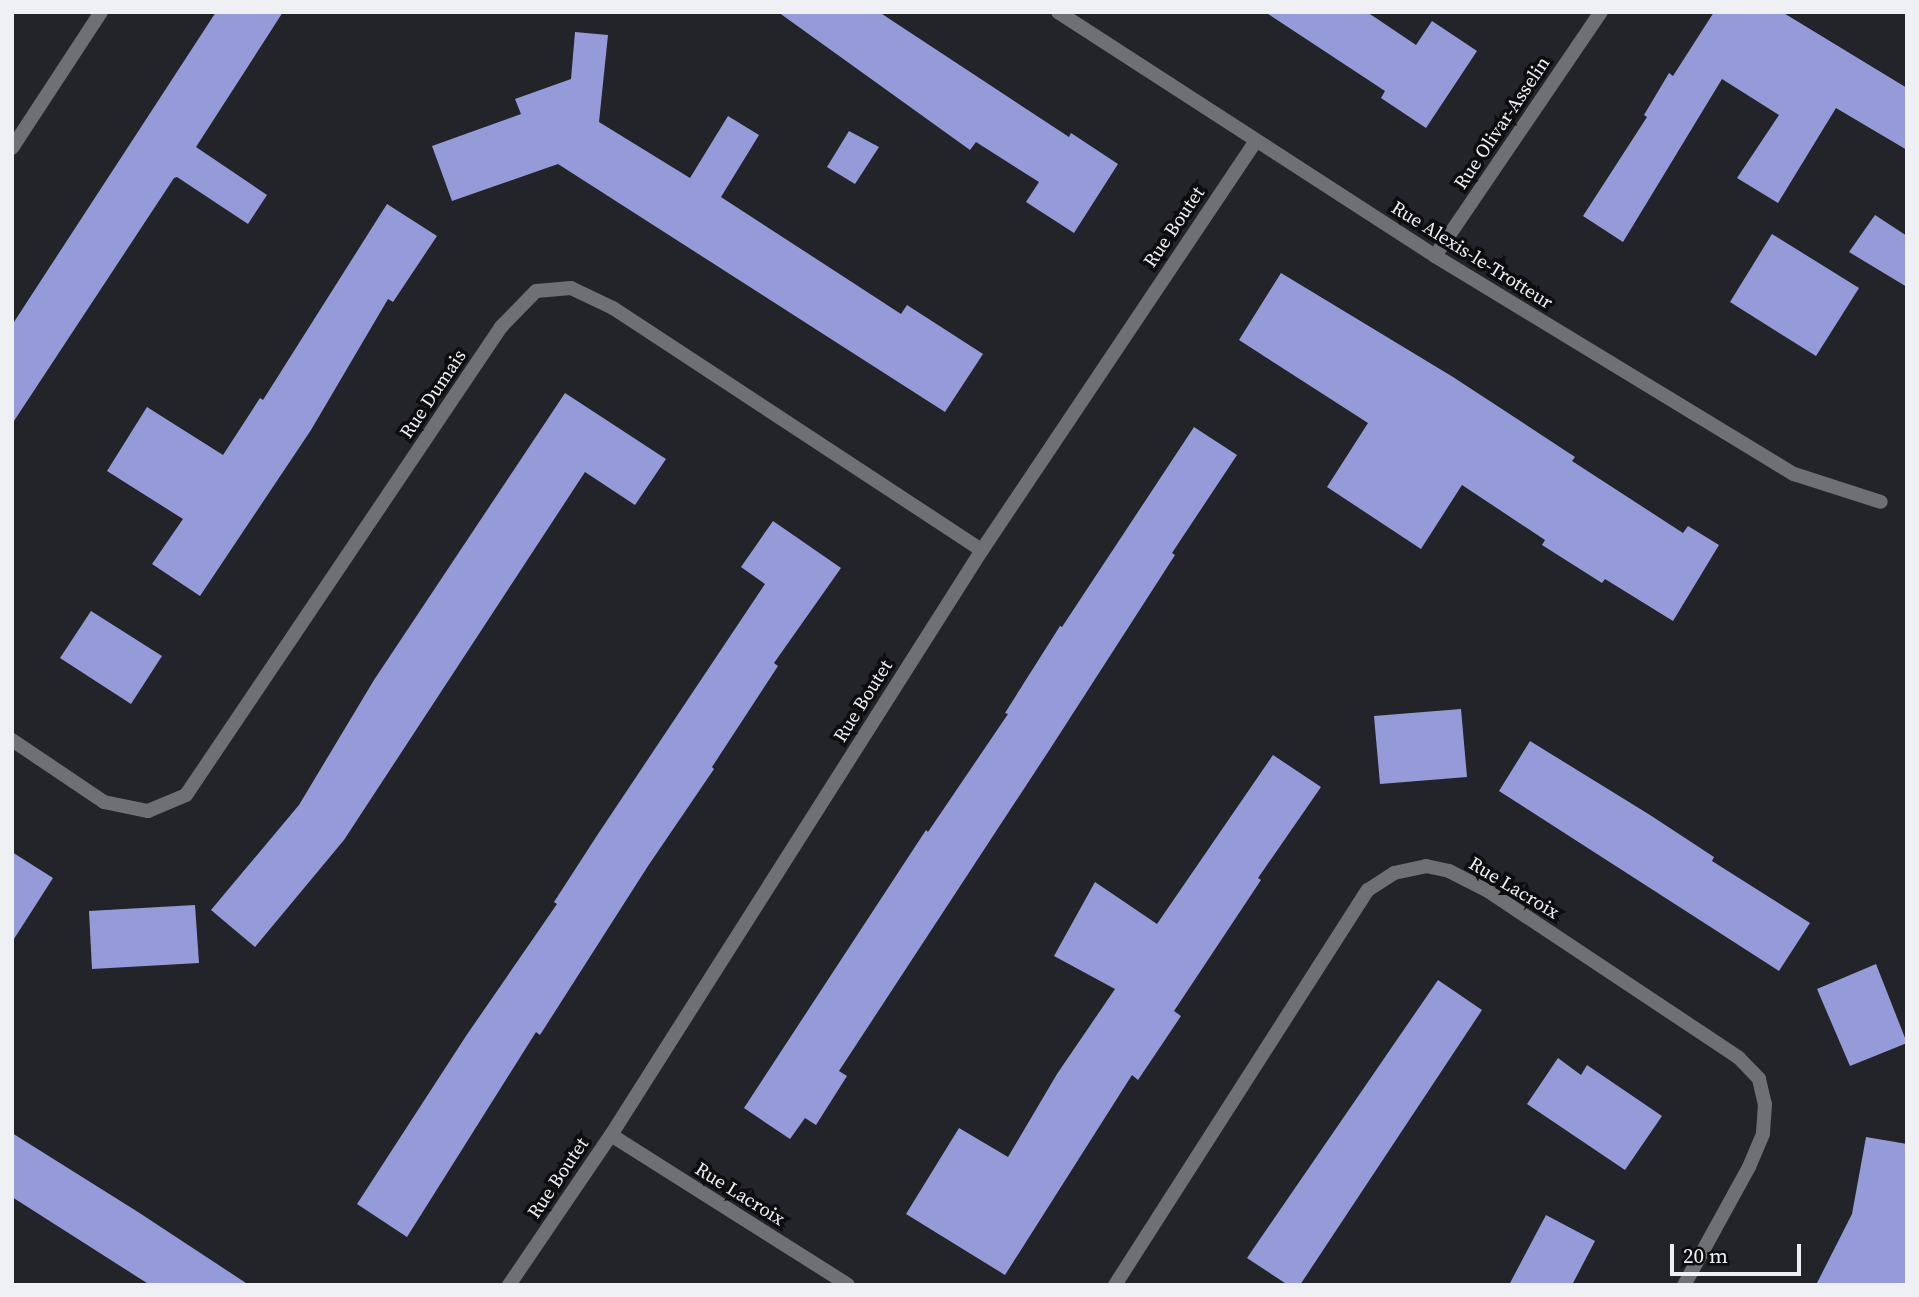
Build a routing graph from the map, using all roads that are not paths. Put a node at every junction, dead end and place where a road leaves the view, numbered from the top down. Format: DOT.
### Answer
graph roads {
  1 [pos="101,12"];
  2 [pos="1058,12"];
  3 [pos="1601,12"];
  4 [pos="1255,142"];
  5 [pos="12,148"];
  6 [pos="1436,256"];
  7 [pos="1881,502"];
  8 [pos="982,550"];
  9 [pos="12,740"];
  10 [pos="611,1135"];
  11 [pos="509,1285"];
  12 [pos="848,1285"];
  13 [pos="1115,1285"];
  14 [pos="1684,1285"];
  1 -- 5 [label="street"];
  2 -- 4 [label="street, Rue Alexis-le-Trotteur"];
  3 -- 6 [label="street, Rue Olivar-Asselin"];
  4 -- 6 [label="street, Rue Alexis-le-Trotteur"];
  4 -- 8 [label="street, Rue Boutet"];
  6 -- 7 [label="street, Rue Alexis-le-Trotteur"];
  8 -- 9 [label="street, Rue Dumais"];
  8 -- 10 [label="street, Rue Boutet"];
  10 -- 11 [label="street, Rue Boutet"];
  10 -- 12 [label="street, Rue Lacroix"];
  13 -- 14 [label="street, Rue Lacroix"];
}
